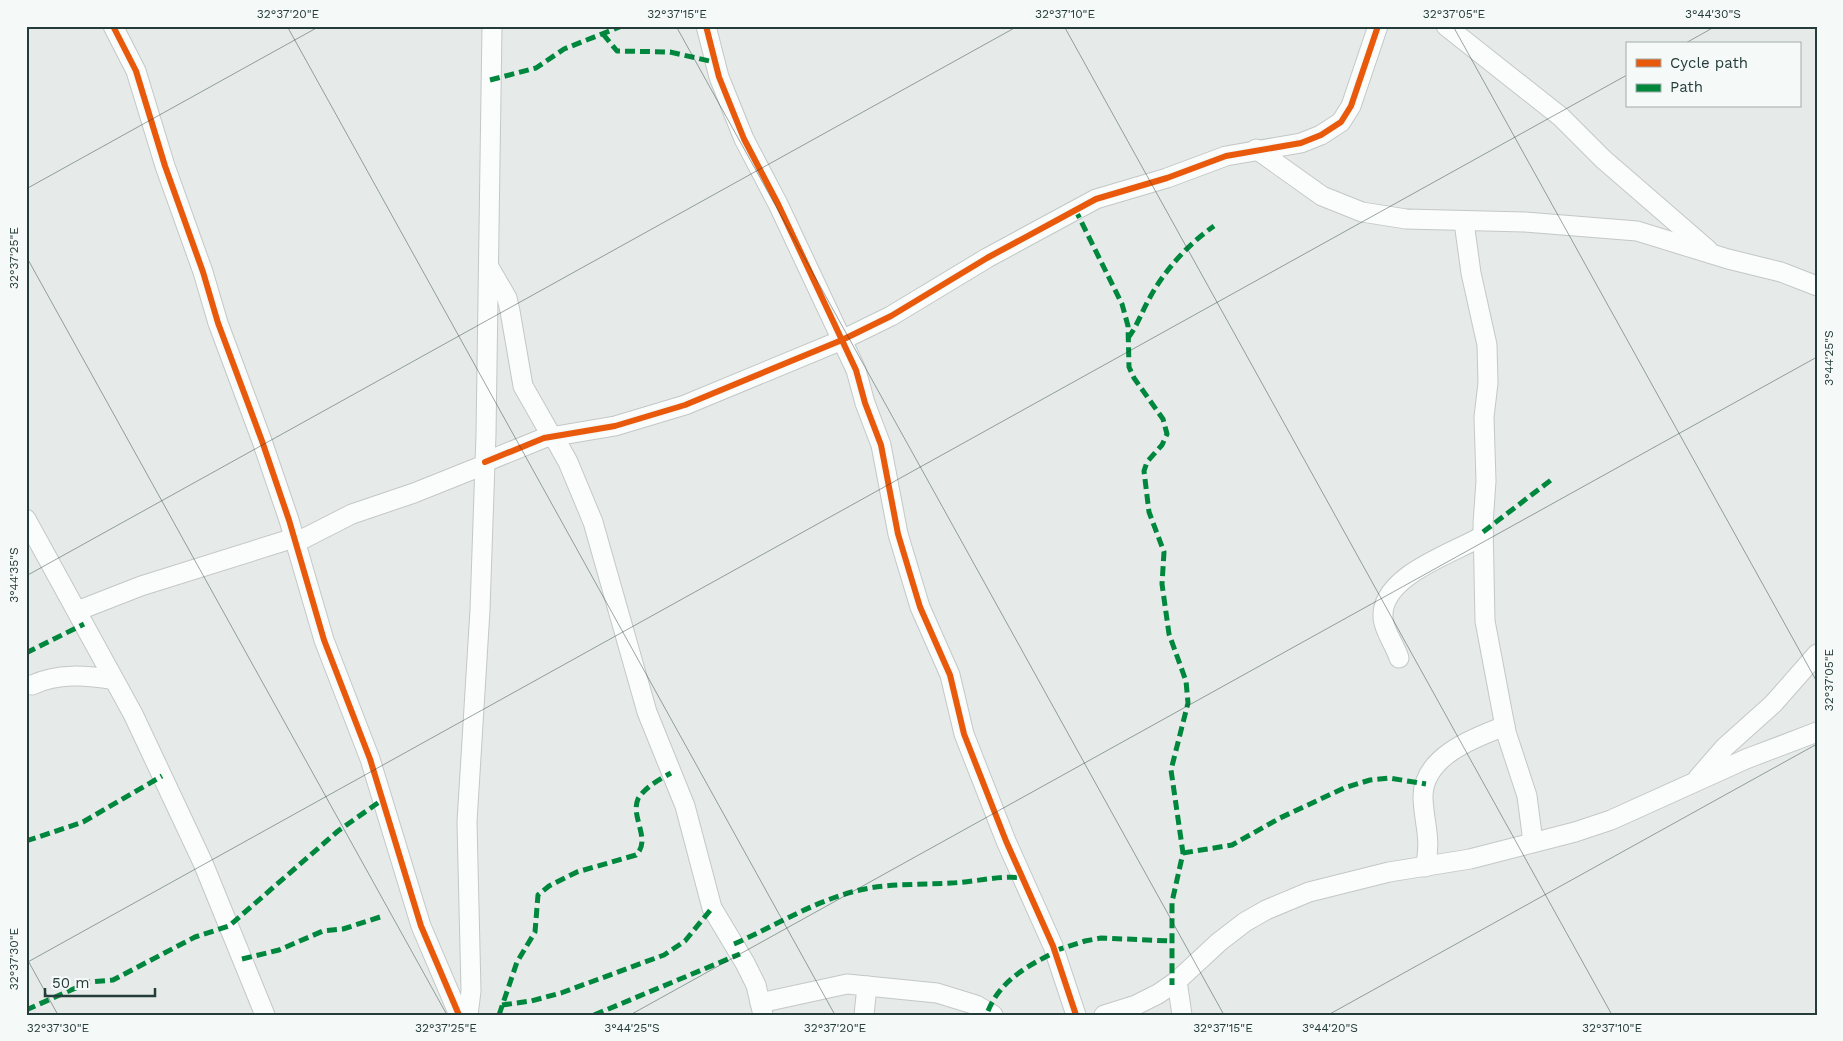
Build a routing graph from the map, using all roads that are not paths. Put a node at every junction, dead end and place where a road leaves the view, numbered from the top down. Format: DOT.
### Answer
graph roads {
  1 [pos="113,26"];
  2 [pos="492,26"];
  3 [pos="706,26"];
  4 [pos="1378,26"];
  5 [pos="1446,26"];
  6 [pos="1256,149"];
  7 [pos="1464,222"];
  8 [pos="1713,254"];
  9 [pos="489,267"];
  10 [pos="1817,286"];
  11 [pos="842,340"];
  12 [pos="553,437"];
  13 [pos="484,463"];
  14 [pos="26,519"];
  15 [pos="1484,535"];
  16 [pos="294,540"];
  17 [pos="77,611"];
  18 [pos="1817,654"];
  19 [pos="1399,658"];
  20 [pos="114,680"];
  21 [pos="32,685"];
  22 [pos="1505,726"];
  23 [pos="1817,732"];
  24 [pos="1696,781"];
  25 [pos="1533,842"];
  26 [pos="1425,867"];
  27 [pos="1177,982"];
  28 [pos="867,986"];
  29 [pos="762,1009"];
  30 [pos="265,1015"];
  31 [pos="460,1015"];
  32 [pos="468,1015"];
  33 [pos="864,1015"];
  34 [pos="993,1015"];
  35 [pos="1076,1015"];
  36 [pos="1104,1015"];
  37 [pos="1182,1015"];
  1 -- 16 [label="street"];
  2 -- 9 [label="street"];
  3 -- 11 [label="street"];
  4 -- 6 [label="street"];
  5 -- 8 [label="street"];
  6 -- 7 [label="street"];
  6 -- 11 [label="street"];
  7 -- 8 [label="street"];
  7 -- 15 [label="street"];
  8 -- 10 [label="street"];
  9 -- 12 [label="street"];
  9 -- 13 [label="street"];
  11 -- 12 [label="street"];
  11 -- 35 [label="street"];
  12 -- 13 [label="street"];
  12 -- 29 [label="street"];
  13 -- 16 [label="street"];
  13 -- 32 [label="street"];
  14 -- 17 [label="street"];
  15 -- 19 [label="street"];
  15 -- 22 [label="street"];
  16 -- 17 [label="street"];
  16 -- 31 [label="street"];
  17 -- 20 [label="street"];
  18 -- 24 [label="street"];
  20 -- 21 [label="street"];
  20 -- 30 [label="street"];
  22 -- 25 [label="street"];
  22 -- 26 [label="street"];
  23 -- 24 [label="street"];
  24 -- 25 [label="street"];
  25 -- 26 [label="street"];
  26 -- 27 [label="street"];
  27 -- 36 [label="street"];
  27 -- 37 [label="street"];
  28 -- 29 [label="street"];
  28 -- 33 [label="street"];
  28 -- 34 [label="street"];
}
